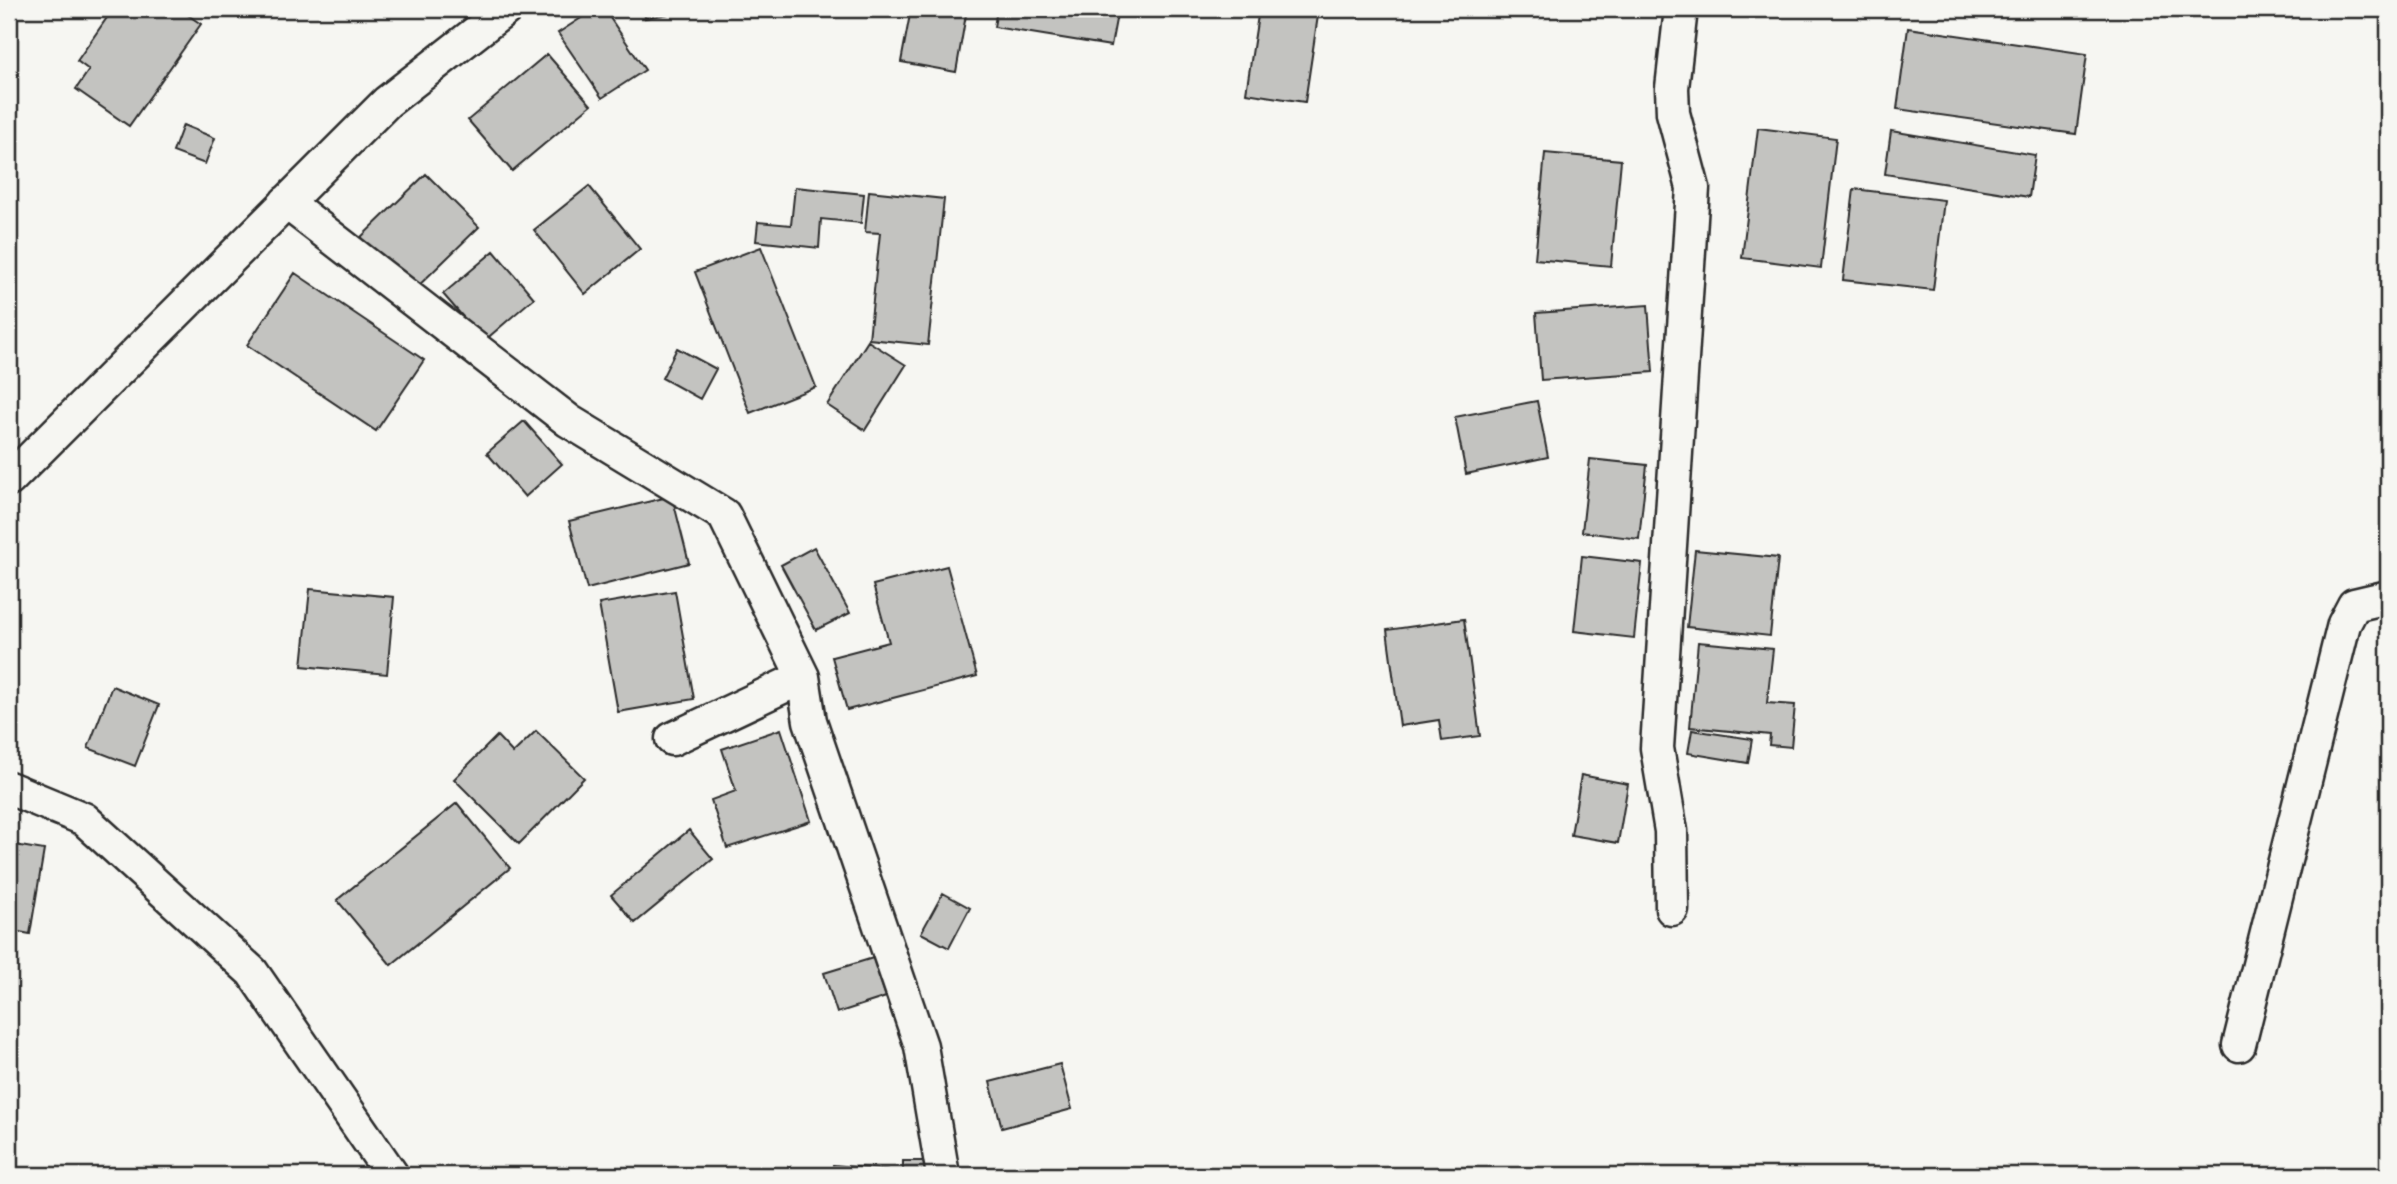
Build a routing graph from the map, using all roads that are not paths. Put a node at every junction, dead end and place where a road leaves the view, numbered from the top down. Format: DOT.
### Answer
graph roads {
  1 [pos="506,9"];
  2 [pos="1681,9"];
  3 [pos="286,202"];
  4 [pos="9,480"];
  5 [pos="2388,597"];
  6 [pos="803,677"];
  7 [pos="672,738"];
  8 [pos="9,788"];
  9 [pos="1672,909"];
  10 [pos="2239,1045"];
  11 [pos="392,1175"];
  12 [pos="943,1175"];
  1 -- 3 [label="street"];
  2 -- 9 [label="street"];
  3 -- 4 [label="street"];
  3 -- 6 [label="street"];
  5 -- 10 [label="street"];
  6 -- 7 [label="street"];
  6 -- 12 [label="street"];
  8 -- 11 [label="street"];
}
